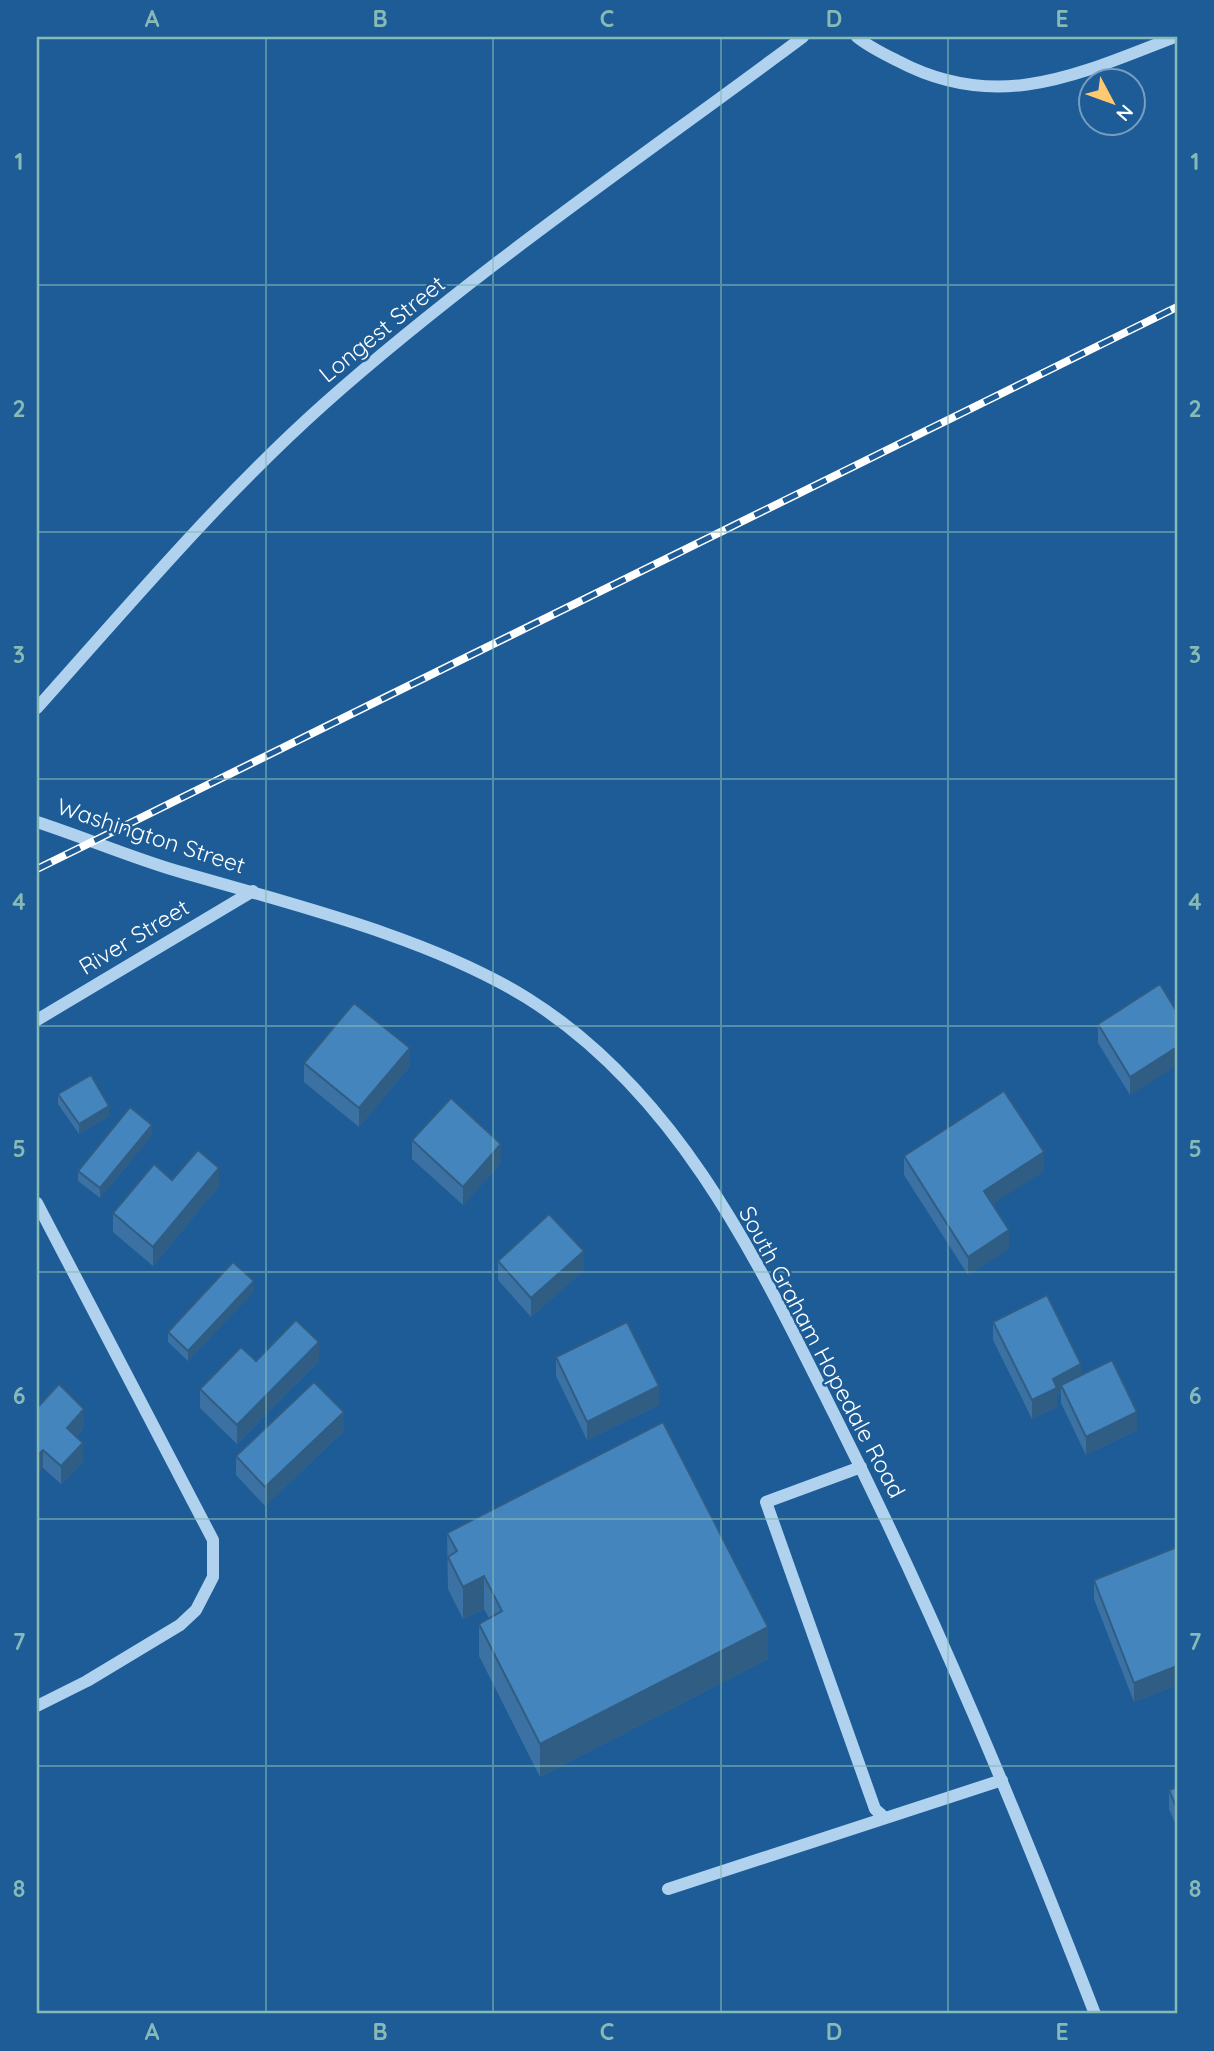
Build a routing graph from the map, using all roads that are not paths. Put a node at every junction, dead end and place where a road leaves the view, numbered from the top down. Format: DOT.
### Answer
graph roads {
  1 [pos="803,37"];
  2 [pos="857,37"];
  3 [pos="1175,37"];
  4 [pos="37,708"];
  5 [pos="37,822"];
  6 [pos="253,891"];
  7 [pos="37,1020"];
  8 [pos="37,1203"];
  9 [pos="861,1467"];
  10 [pos="37,1706"];
  11 [pos="1002,1780"];
  12 [pos="885,1818"];
  13 [pos="668,1889"];
  14 [pos="1096,2014"];
  1 -- 4 [label="street, Longest Street"];
  2 -- 3 [label="street"];
  5 -- 6 [label="street, Washington Street"];
  6 -- 7 [label="street, River Street"];
  6 -- 9 [label="street, South Graham Hopedale Road"];
  8 -- 10 [label="street"];
  9 -- 11 [label="street, South Graham Hopedale Road"];
  9 -- 12 [label="street"];
  11 -- 12 [label="street"];
  11 -- 14 [label="street, South Graham Hopedale Road"];
  12 -- 13 [label="street"];
}
